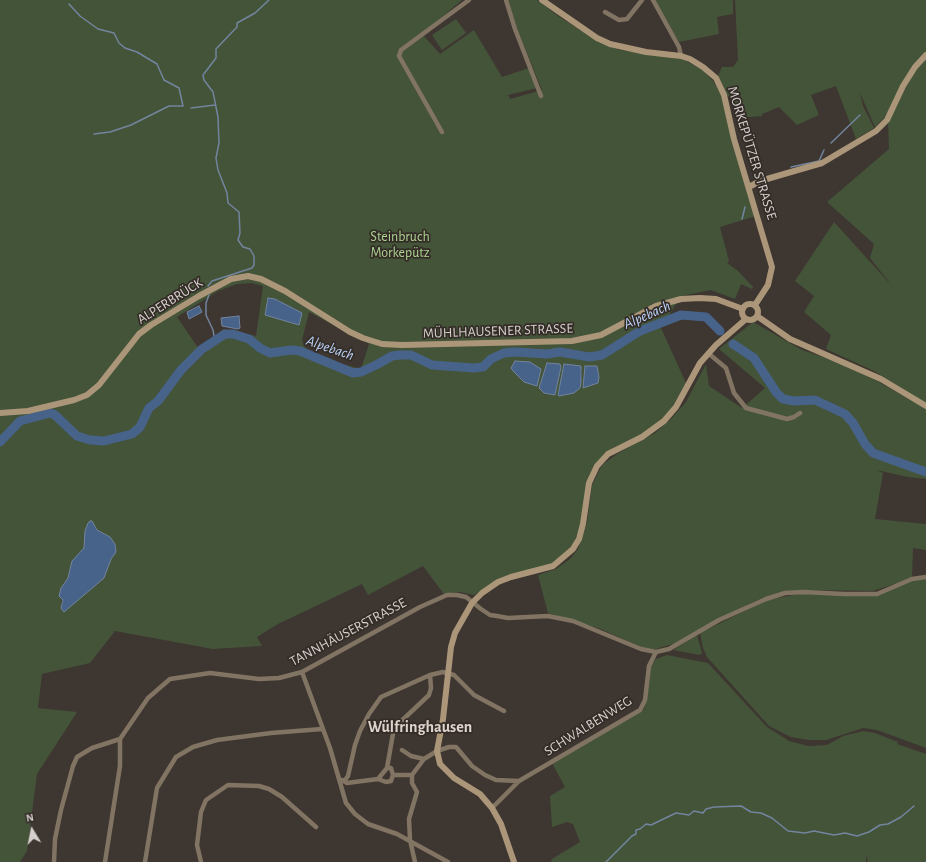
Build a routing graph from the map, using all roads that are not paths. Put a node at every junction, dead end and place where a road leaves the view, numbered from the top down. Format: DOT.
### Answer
graph roads {
  1 [pos="469,0"];
  2 [pos="506,0"];
  3 [pos="542,0"];
  4 [pos="642,0"];
  5 [pos="653,0"];
  6 [pos="605,12"];
  7 [pos="926,55"];
  8 [pos="682,56"];
  9 [pos="541,96"];
  10 [pos="442,132"];
  11 [pos="749,187"];
  12 [pos="303,302"];
  13 [pos="755,305"];
  14 [pos="743,309"];
  15 [pos="757,316"];
  16 [pos="746,319"];
  17 [pos="708,353"];
  18 [pos="926,406"];
  19 [pos="0,413"];
  20 [pos="800,413"];
  21 [pos="926,577"];
  22 [pos="472,603"];
  23 [pos="656,652"];
  24 [pos="302,672"];
  25 [pos="447,673"];
  26 [pos="430,675"];
  27 [pos="504,711"];
  28 [pos="322,729"];
  29 [pos="120,739"];
  30 [pos="402,750"];
  31 [pos="437,751"];
  32 [pos="424,759"];
  33 [pos="387,768"];
  34 [pos="393,775"];
  35 [pos="412,775"];
  36 [pos="378,779"];
  37 [pos="346,782"];
  38 [pos="519,782"];
  39 [pos="340,784"];
  40 [pos="492,808"];
  41 [pos="316,827"];
  42 [pos="410,840"];
  43 [pos="444,861"];
  44 [pos="54,862"];
  45 [pos="105,862"];
  46 [pos="145,862"];
  47 [pos="201,862"];
  48 [pos="415,862"];
  49 [pos="514,862"];
  1 -- 10 [label="street"];
  2 -- 9 [label="street"];
  3 -- 8 [label="street, MORKEPÜTZER STRASSE"];
  4 -- 6 [label="street"];
  5 -- 8 [label="street"];
  7 -- 11 [label="street"];
  8 -- 11 [label="street, MORKEPÜTZER STRASSE"];
  11 -- 13 [label="street, MORKEPÜTZER STRASSE"];
  12 -- 14 [label="street, MÜHLHAUSENER STRASSE"];
  12 -- 19 [label="street, ALPERBRÜCK"];
  13 -- 14 [label="street"];
  13 -- 15 [label="street"];
  14 -- 16 [label="street"];
  15 -- 16 [label="street"];
  15 -- 18 [label="street"];
  16 -- 17 [label="street"];
  17 -- 20 [label="street"];
  17 -- 22 [label="street"];
  21 -- 23 [label="street"];
  22 -- 23 [label="street, TANNHÄUSERSTRASSE"];
  22 -- 24 [label="street, TANNHÄUSERSTRASSE"];
  22 -- 25 [label="street"];
  23 -- 38 [label="street, SCHWALBENWEG"];
  24 -- 28 [label="street"];
  24 -- 29 [label="street, TANNHÄUSERSTRASSE"];
  25 -- 26 [label="street"];
  25 -- 27 [label="street"];
  25 -- 31 [label="street"];
  26 -- 33 [label="street"];
  26 -- 37 [label="street"];
  28 -- 39 [label="street"];
  28 -- 46 [label="street"];
  29 -- 44 [label="street"];
  29 -- 45 [label="street"];
  30 -- 32 [label="street"];
  31 -- 32 [label="street"];
  31 -- 38 [label="street"];
  31 -- 40 [label="street"];
  32 -- 35 [label="street"];
  33 -- 34 [label="street"];
  33 -- 36 [label="street"];
  34 -- 35 [label="street"];
  34 -- 36 [label="street"];
  35 -- 42 [label="street"];
  36 -- 37 [label="street"];
  37 -- 39 [label="street"];
  38 -- 40 [label="street, SCHWALBENWEG"];
  39 -- 42 [label="street"];
  40 -- 49 [label="street"];
  41 -- 47 [label="street"];
  42 -- 43 [label="street"];
  42 -- 48 [label="street"];
}
